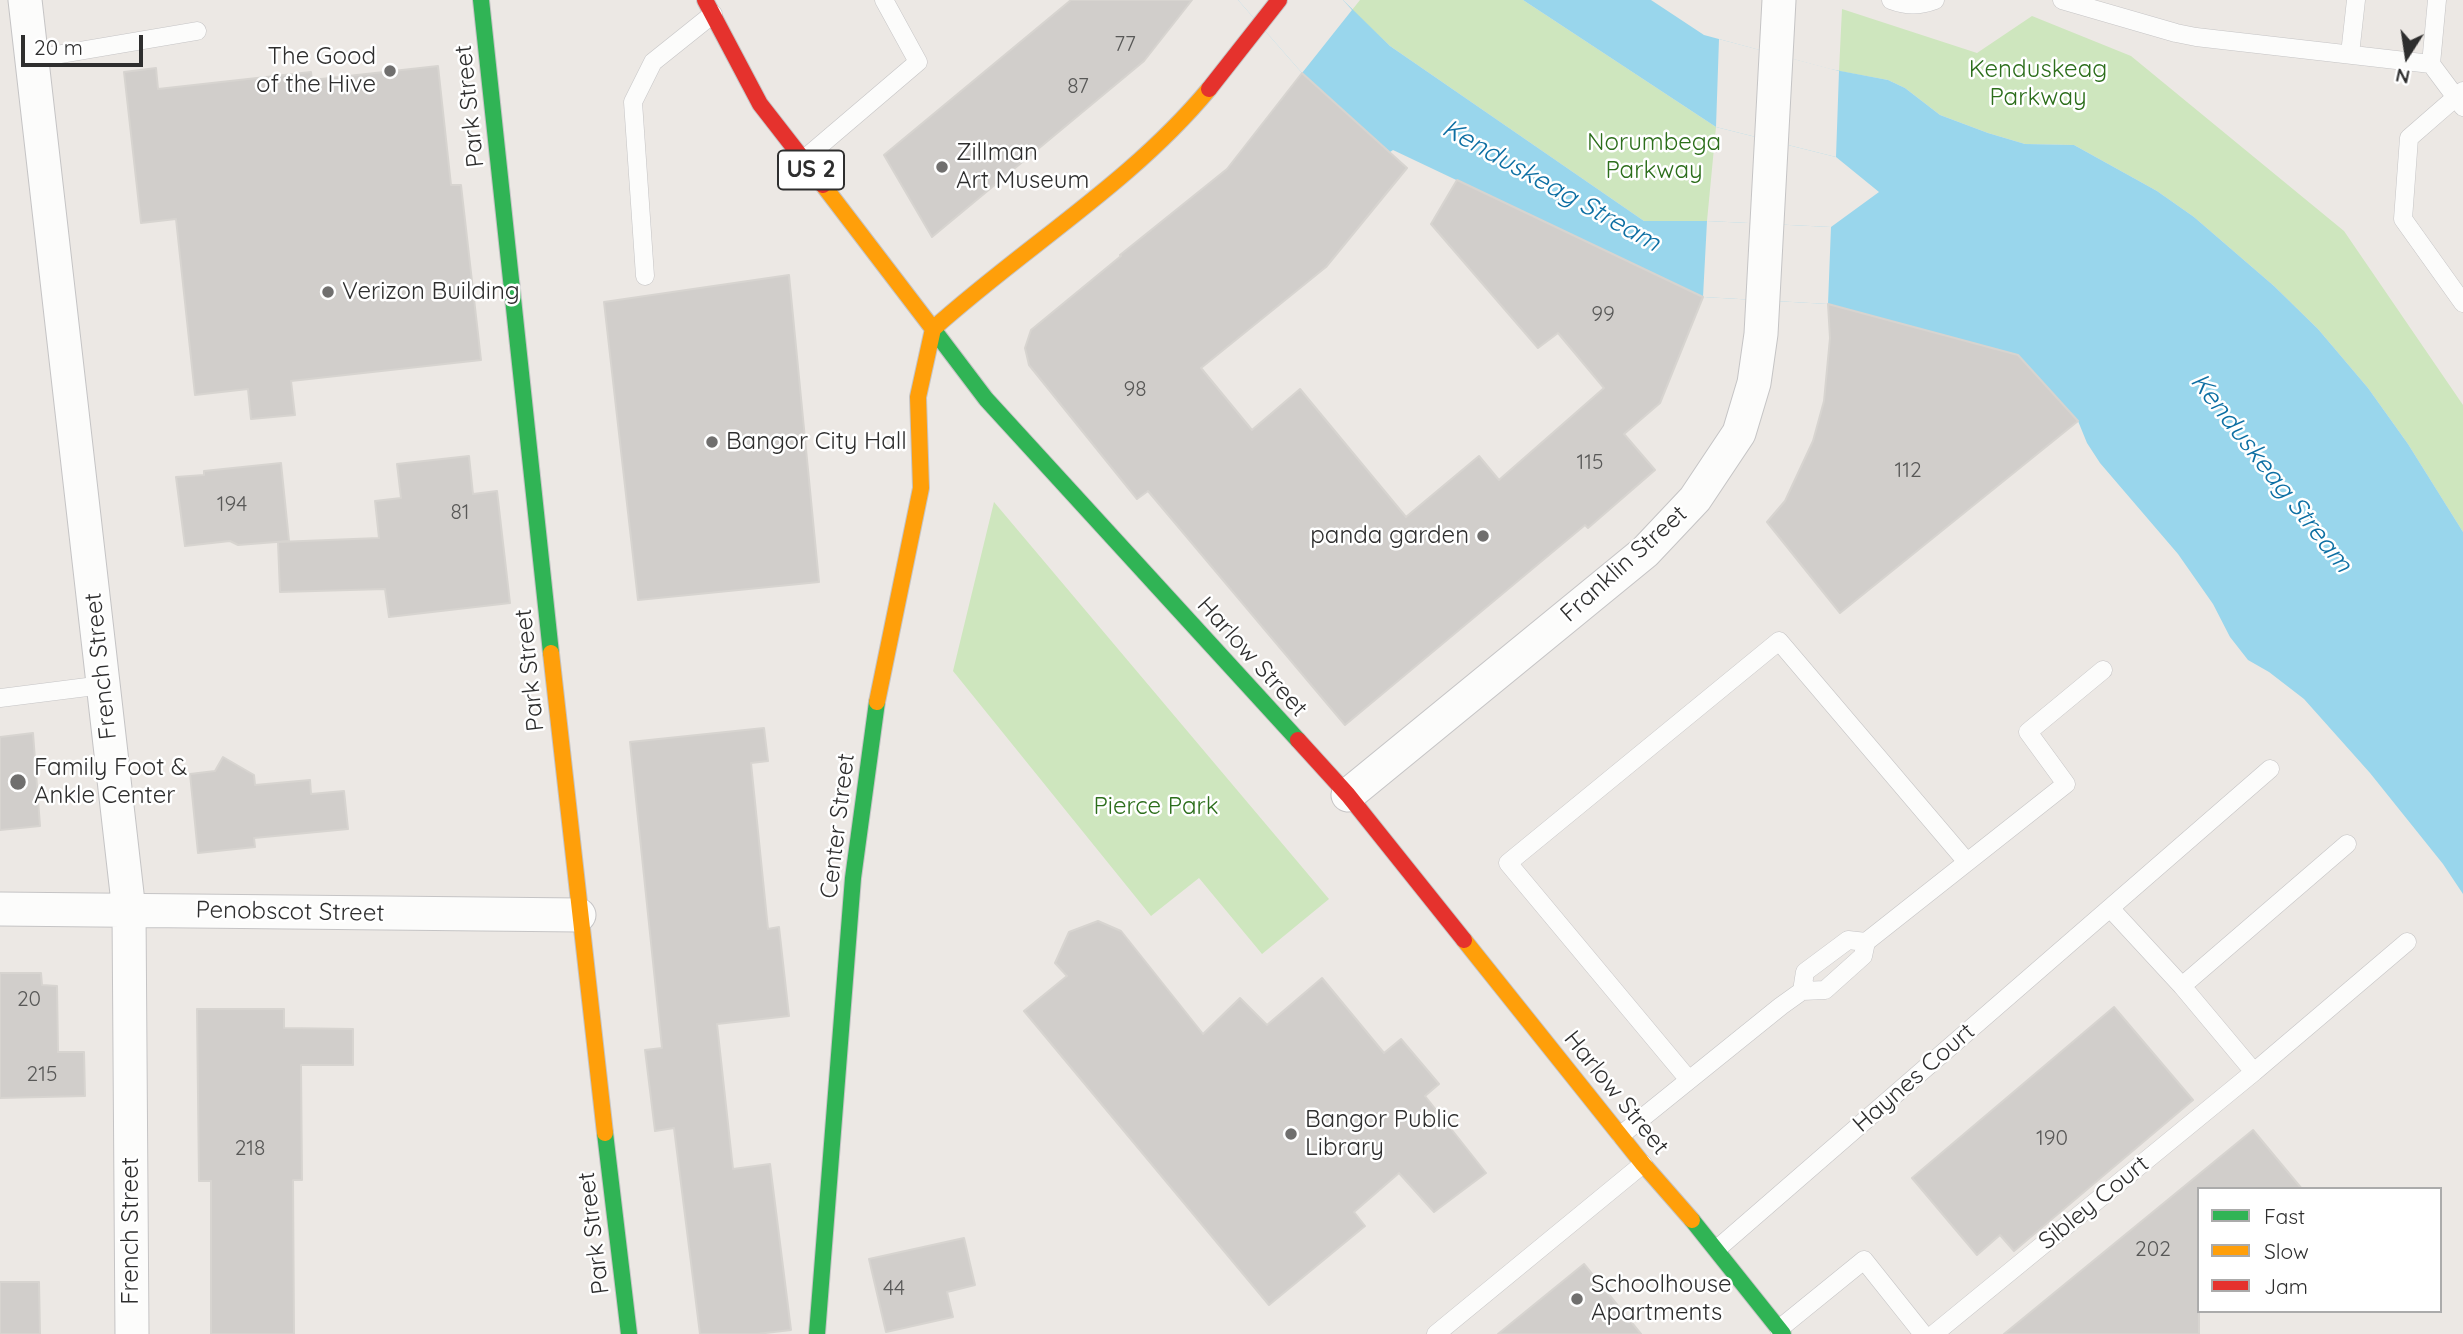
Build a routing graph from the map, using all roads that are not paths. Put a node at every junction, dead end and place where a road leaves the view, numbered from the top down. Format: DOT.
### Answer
graph roads {
  1 [pos="25,0"];
  2 [pos="481,0"];
  3 [pos="884,0"];
  4 [pos="1279,0"];
  5 [pos="1779,0"];
  6 [pos="1891,0"];
  7 [pos="1935,0"];
  8 [pos="2062,0"];
  9 [pos="2356,0"];
  10 [pos="2437,0"];
  11 [pos="709,7"];
  12 [pos="197,32"];
  13 [pos="2350,54"];
  14 [pos="32,60"];
  15 [pos="2431,64"];
  16 [pos="2460,98"];
  17 [pos="803,160"];
  18 [pos="645,276"];
  19 [pos="2463,303"];
  20 [pos="933,329"];
  21 [pos="2103,670"];
  22 [pos="103,685"];
  23 [pos="0,698"];
  24 [pos="2270,769"];
  25 [pos="1348,795"];
  26 [pos="2347,844"];
  27 [pos="1967,862"];
  28 [pos="2110,908"];
  29 [pos="0,909"];
  30 [pos="128,911"];
  31 [pos="579,915"];
  32 [pos="1866,942"];
  33 [pos="2407,942"];
  34 [pos="2182,986"];
  35 [pos="1802,991"];
  36 [pos="2254,1072"];
  37 [pos="1689,1080"];
  38 [pos="1621,1135"];
  39 [pos="1643,1164"];
  40 [pos="1717,1249"];
  41 [pos="1781,1331"];
  42 [pos="132,1334"];
  43 [pos="629,1334"];
  44 [pos="817,1334"];
  45 [pos="1436,1334"];
  46 [pos="1923,1334"];
  47 [pos="1934,1334"];
  1 -- 14 [label="street, French Street"];
  2 -- 31 [label="street, Park Street"];
  3 -- 17 [label="lane"];
  4 -- 20 [label="street"];
  5 -- 25 [label="street, Franklin Street"];
  6 -- 7 [label="lane"];
  8 -- 13 [label="lane"];
  9 -- 13 [label="lane"];
  10 -- 15 [label="lane"];
  11 -- 17 [label="street, Harlow Street / US 2"];
  11 -- 18 [label="lane"];
  12 -- 14 [label="lane"];
  13 -- 15 [label="lane"];
  14 -- 22 [label="street, French Street"];
  15 -- 16 [label="lane"];
  16 -- 19 [label="lane"];
  17 -- 20 [label="street, Harlow Street / US 2"];
  20 -- 25 [label="street, Harlow Street"];
  20 -- 44 [label="street, Center Street"];
  21 -- 27 [label="lane"];
  22 -- 23 [label="lane"];
  22 -- 30 [label="street, French Street"];
  24 -- 28 [label="lane, Haynes Court"];
  25 -- 38 [label="street, Harlow Street"];
  26 -- 34 [label="lane"];
  27 -- 32 [label="lane"];
  27 -- 37 [label="lane"];
  28 -- 34 [label="lane"];
  28 -- 40 [label="lane, Haynes Court"];
  29 -- 30 [label="street, Penobscot Street"];
  30 -- 31 [label="street, Penobscot Street"];
  30 -- 42 [label="street, French Street"];
  31 -- 43 [label="street, Park Street"];
  32 -- 35 [label="lane"];
  32 -- 35 [label="lane"];
  33 -- 36 [label="lane, Sibley Court"];
  34 -- 36 [label="lane"];
  35 -- 37 [label="lane"];
  36 -- 47 [label="lane, Sibley Court"];
  37 -- 38 [label="lane"];
  38 -- 39 [label="street, Harlow Street"];
  39 -- 40 [label="street, Harlow Street"];
  39 -- 45 [label="lane"];
  40 -- 41 [label="street, Harlow Street"];
  41 -- 46 [label="lane"];
}
